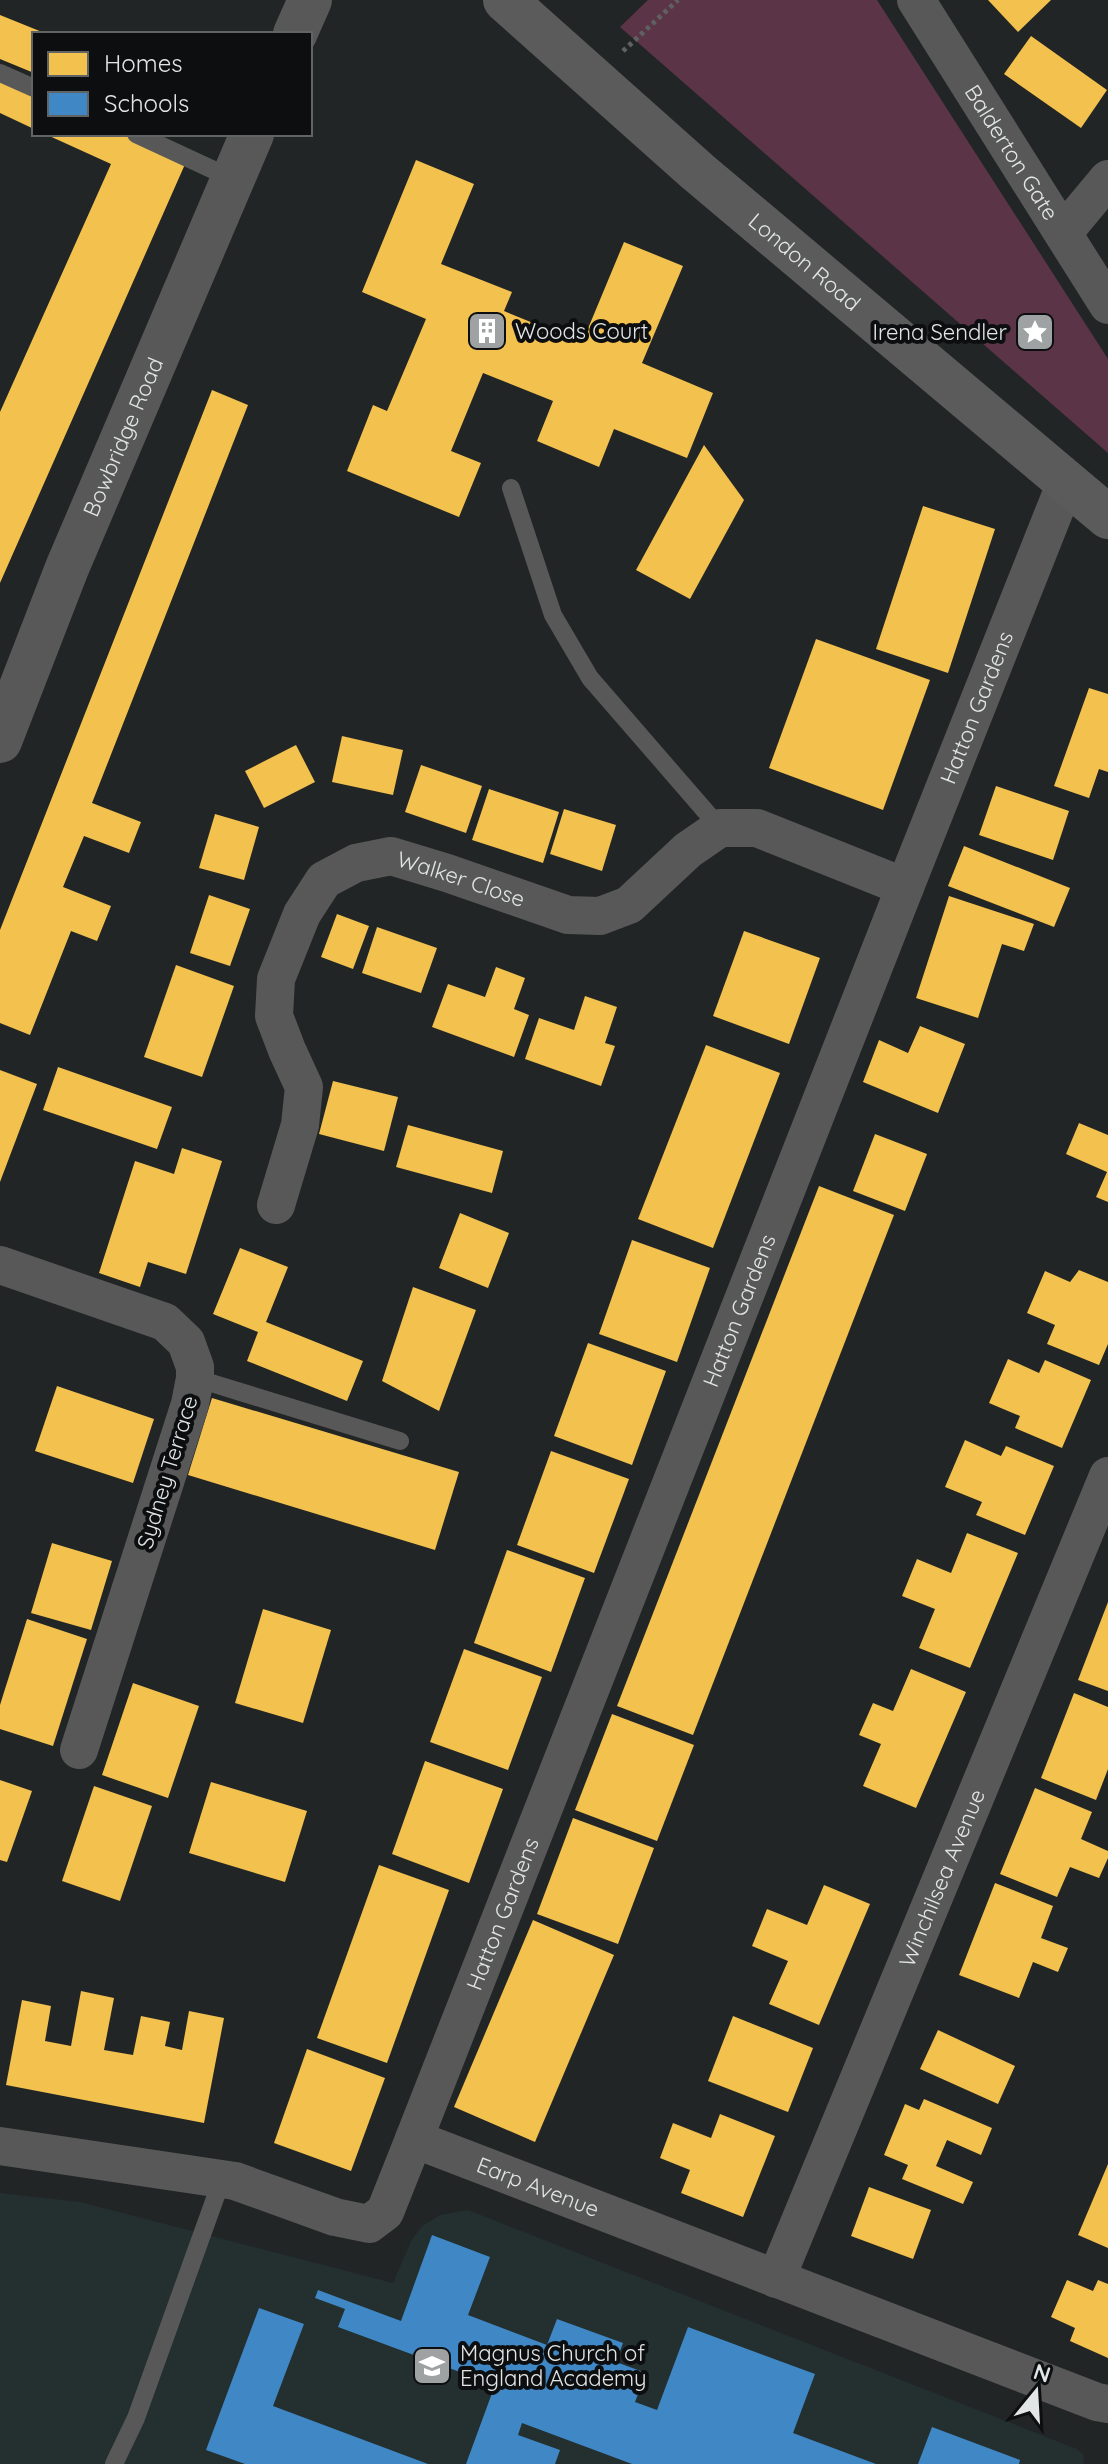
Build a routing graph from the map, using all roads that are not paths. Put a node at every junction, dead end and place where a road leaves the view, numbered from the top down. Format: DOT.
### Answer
graph roads {
  1 [pos="310,0"];
  2 [pos="505,0"];
  3 [pos="916,0"];
  4 [pos="296,32"];
  5 [pos="0,73"];
  6 [pos="32,87"];
  7 [pos="140,136"];
  8 [pos="251,136"];
  9 [pos="233,179"];
  10 [pos="1108,179"];
  11 [pos="1063,233"];
  12 [pos="1108,305"];
  13 [pos="1066,482"];
  14 [pos="511,488"];
  15 [pos="1108,517"];
  16 [pos="0,741"];
  17 [pos="720,828"];
  18 [pos="905,887"];
  19 [pos="276,1205"];
  20 [pos="0,1265"];
  21 [pos="195,1378"];
  22 [pos="400,1441"];
  23 [pos="1108,1476"];
  24 [pos="79,1750"];
  25 [pos="414,2139"];
  26 [pos="0,2146"];
  27 [pos="222,2179"];
  28 [pos="776,2279"];
  29 [pos="1108,2404"];
  30 [pos="114,2464"];
  1 -- 4 [label="street"];
  2 -- 13 [label="main road, London Road"];
  3 -- 11 [label="street, Balderton Gate"];
  5 -- 6 [label="lane"];
  7 -- 9 [label="lane"];
  8 -- 9 [label="street, Bowbridge Road"];
  9 -- 16 [label="street, Bowbridge Road"];
  10 -- 11 [label="street"];
  11 -- 12 [label="street, Balderton Gate"];
  13 -- 15 [label="main road, London Road"];
  13 -- 18 [label="street, Hatton Gardens"];
  14 -- 17 [label="lane"];
  17 -- 18 [label="street"];
  17 -- 19 [label="street, Walker Close"];
  18 -- 25 [label="street, Hatton Gardens"];
  20 -- 21 [label="street, Sydney Terrace"];
  21 -- 22 [label="lane"];
  21 -- 24 [label="street, Sydney Terrace"];
  23 -- 28 [label="street, Winchilsea Avenue"];
  25 -- 27 [label="street"];
  25 -- 28 [label="street, Earp Avenue"];
  26 -- 27 [label="street"];
  27 -- 30 [label="lane"];
  28 -- 29 [label="street, Earp Avenue"];
}
